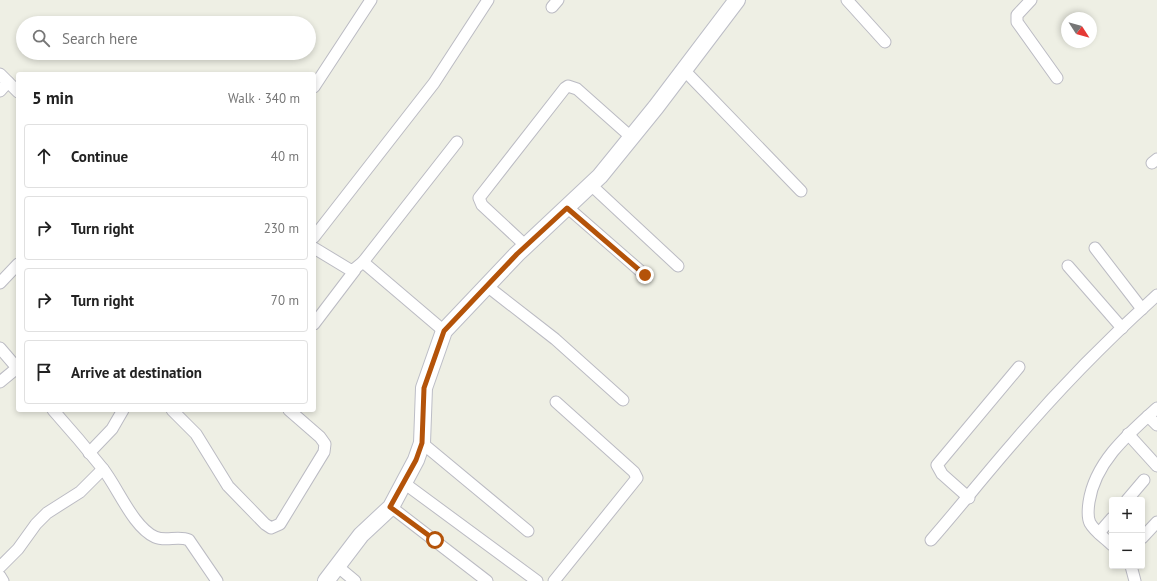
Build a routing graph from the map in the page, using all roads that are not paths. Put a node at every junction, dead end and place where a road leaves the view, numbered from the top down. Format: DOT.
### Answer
graph roads {
  1 [pos="372,0"];
  2 [pos="488,0"];
  3 [pos="737,0"];
  4 [pos="847,0"];
  5 [pos="1031,0"];
  6 [pos="885,42"];
  7 [pos="684,70"];
  8 [pos="4,78"];
  9 [pos="1057,78"];
  10 [pos="316,84"];
  11 [pos="16,90"];
  12 [pos="0,91"];
  13 [pos="631,138"];
  14 [pos="457,142"];
  15 [pos="591,185"];
  16 [pos="801,191"];
  17 [pos="567,208"];
  18 [pos="316,234"];
  19 [pos="526,246"];
  20 [pos="1095,248"];
  21 [pos="316,249"];
  22 [pos="16,266"];
  23 [pos="359,266"];
  24 [pos="678,266"];
  25 [pos="1068,266"];
  26 [pos="645,275"];
  27 [pos="0,284"];
  28 [pos="487,286"];
  29 [pos="1157,295"];
  30 [pos="1142,309"];
  31 [pos="316,321"];
  32 [pos="1122,328"];
  33 [pos="444,331"];
  34 [pos="0,348"];
  35 [pos="16,367"];
  36 [pos="1019,367"];
  37 [pos="16,370"];
  38 [pos="0,382"];
  39 [pos="623,400"];
  40 [pos="556,402"];
  41 [pos="1157,408"];
  42 [pos="55,412"];
  43 [pos="122,412"];
  44 [pos="174,412"];
  45 [pos="291,412"];
  46 [pos="1148,416"];
  47 [pos="1157,425"];
  48 [pos="1128,434"];
  49 [pos="422,443"];
  50 [pos="89,453"];
  51 [pos="1157,466"];
  52 [pos="103,469"];
  53 [pos="1144,480"];
  54 [pos="404,483"];
  55 [pos="1130,497"];
  56 [pos="969,498"];
  57 [pos="390,507"];
  58 [pos="1109,521"];
  59 [pos="1157,522"];
  60 [pos="528,531"];
  61 [pos="1099,533"];
  62 [pos="1145,535"];
  63 [pos="931,540"];
  64 [pos="1109,542"];
  65 [pos="336,566"];
  66 [pos="0,567"];
  67 [pos="1133,569"];
  68 [pos="0,576"];
  69 [pos="3,581"];
  70 [pos="217,581"];
  71 [pos="326,581"];
  72 [pos="355,581"];
  73 [pos="487,581"];
  74 [pos="537,581"];
  75 [pos="554,581"];
  76 [pos="1135,581"];
  1 -- 10 [label="street"];
  2 -- 18 [label="street"];
  3 -- 7 [label="street"];
  4 -- 6 [label="street"];
  5 -- 9 [label="street"];
  7 -- 13 [label="street"];
  7 -- 16 [label="street"];
  8 -- 11 [label="street"];
  8 -- 12 [label="street"];
  13 -- 15 [label="street"];
  13 -- 19 [label="street"];
  14 -- 23 [label="street"];
  15 -- 17 [label="street"];
  15 -- 24 [label="street"];
  17 -- 19 [label="street"];
  17 -- 26 [label="street"];
  19 -- 28 [label="street"];
  20 -- 30 [label="street"];
  21 -- 23 [label="street"];
  22 -- 27 [label="street"];
  23 -- 31 [label="street"];
  23 -- 33 [label="street"];
  25 -- 32 [label="street"];
  28 -- 33 [label="street"];
  28 -- 39 [label="street"];
  29 -- 30 [label="street"];
  30 -- 32 [label="street"];
  32 -- 56 [label="street"];
  33 -- 49 [label="street"];
  34 -- 35 [label="street"];
  36 -- 56 [label="street"];
  37 -- 38 [label="street"];
  40 -- 75 [label="street"];
  41 -- 46 [label="street"];
  42 -- 50 [label="street"];
  43 -- 50 [label="street"];
  44 -- 45 [label="street"];
  46 -- 47 [label="street"];
  46 -- 48 [label="street"];
  48 -- 51 [label="street"];
  48 -- 61 [label="street"];
  49 -- 54 [label="street"];
  49 -- 60 [label="street"];
  50 -- 52 [label="street"];
  52 -- 66 [label="street"];
  52 -- 70 [label="street"];
  53 -- 55 [label="street"];
  54 -- 57 [label="street"];
  54 -- 74 [label="street"];
  56 -- 63 [label="street"];
  57 -- 65 [label="street"];
  57 -- 73 [label="street"];
  58 -- 61 [label="street"];
  59 -- 62 [label="street"];
  61 -- 64 [label="street"];
  65 -- 71 [label="street"];
  65 -- 72 [label="street"];
  67 -- 76 [label="street"];
  68 -- 69 [label="street"];
}
